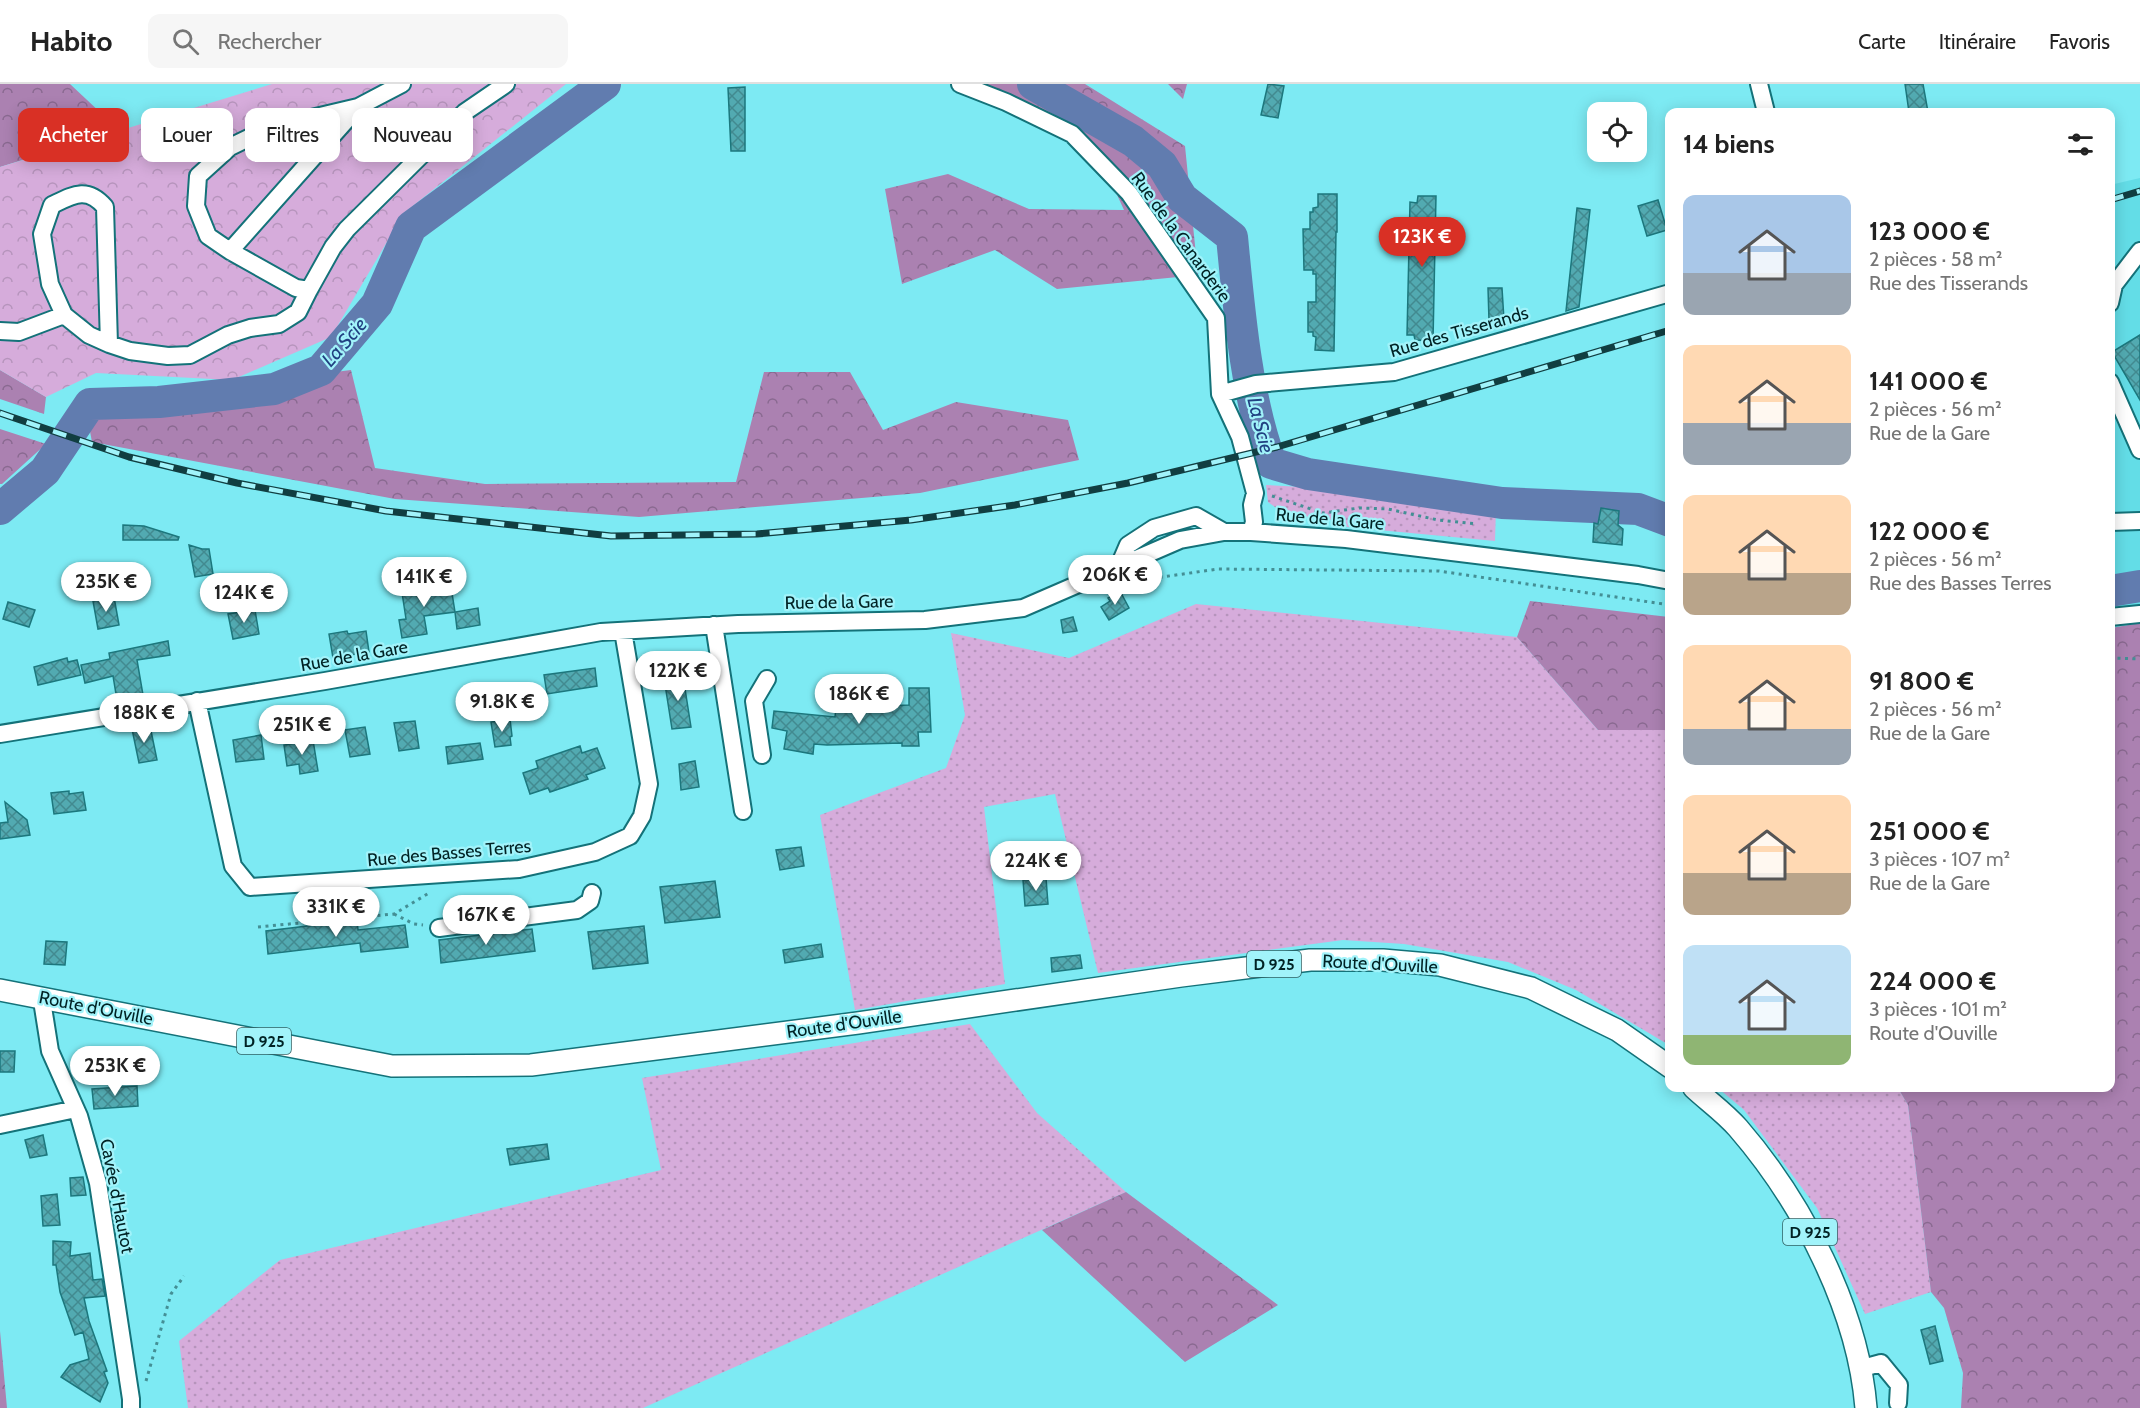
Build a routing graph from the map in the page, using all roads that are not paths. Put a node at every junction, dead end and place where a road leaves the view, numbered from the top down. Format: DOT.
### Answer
graph roads {
  1 [pos="402,84"];
  2 [pos="506,84"];
  3 [pos="960,84"];
  4 [pos="1759,84"];
  5 [pos="358,107"];
  6 [pos="1765,108"];
  7 [pos="230,251"];
  8 [pos="2140,251"];
  9 [pos="2115,284"];
  10 [pos="309,290"];
  11 [pos="1665,293"];
  12 [pos="64,315"];
  13 [pos="0,331"];
  14 [pos="110,344"];
  15 [pos="1224,393"];
  16 [pos="2115,393"];
  17 [pos="2140,450"];
  18 [pos="2140,521"];
  19 [pos="2115,522"];
  20 [pos="1251,532"];
  21 [pos="1665,580"];
  22 [pos="2140,614"];
  23 [pos="2115,616"];
  24 [pos="714,625"];
  25 [pos="623,631"];
  26 [pos="767,679"];
  27 [pos="197,701"];
  28 [pos="0,734"];
  29 [pos="762,755"];
  30 [pos="743,811"];
  31 [pos="592,893"];
  32 [pos="439,928"];
  33 [pos="0,990"];
  34 [pos="45,998"];
  35 [pos="1665,1064"];
  36 [pos="1698,1092"];
  37 [pos="76,1109"];
  38 [pos="0,1125"];
  39 [pos="1859,1369"];
  40 [pos="1898,1403"];
  41 [pos="131,1408"];
  42 [pos="1866,1408"];
  1 -- 5 [label="street"];
  2 -- 10 [label="street"];
  3 -- 15 [label="street, Rue de la Canarderie"];
  4 -- 6 [label="street"];
  5 -- 7 [label="street"];
  5 -- 7 [label="street"];
  7 -- 10 [label="street"];
  8 -- 9 [label="street"];
  10 -- 14 [label="street"];
  11 -- 15 [label="street, Rue des Tisserands"];
  12 -- 13 [label="street"];
  12 -- 14 [label="street"];
  12 -- 14 [label="street"];
  15 -- 20 [label="street, Rue de la Canarderie"];
  16 -- 17 [label="street"];
  18 -- 19 [label="street"];
  20 -- 21 [label="street, Rue de la Gare"];
  20 -- 24 [label="street, Rue de la Gare"];
  22 -- 23 [label="street"];
  24 -- 25 [label="street, Rue de la Gare"];
  24 -- 30 [label="street"];
  25 -- 27 [label="street, Rue de la Gare"];
  25 -- 27 [label="street, Rue des Basses Terres"];
  26 -- 29 [label="street"];
  27 -- 28 [label="street, Rue de la Gare"];
  31 -- 32 [label="street"];
  33 -- 34 [label="main road, Route d'Ouville / D 925"];
  34 -- 35 [label="main road, Route d'Ouville / D 925"];
  34 -- 37 [label="street, Cavée d'Hautot"];
  36 -- 39 [label="main road, D 925"];
  37 -- 38 [label="street"];
  37 -- 41 [label="street, Cavée d'Hautot"];
  39 -- 40 [label="street"];
  39 -- 42 [label="main road, D 925"];
}
